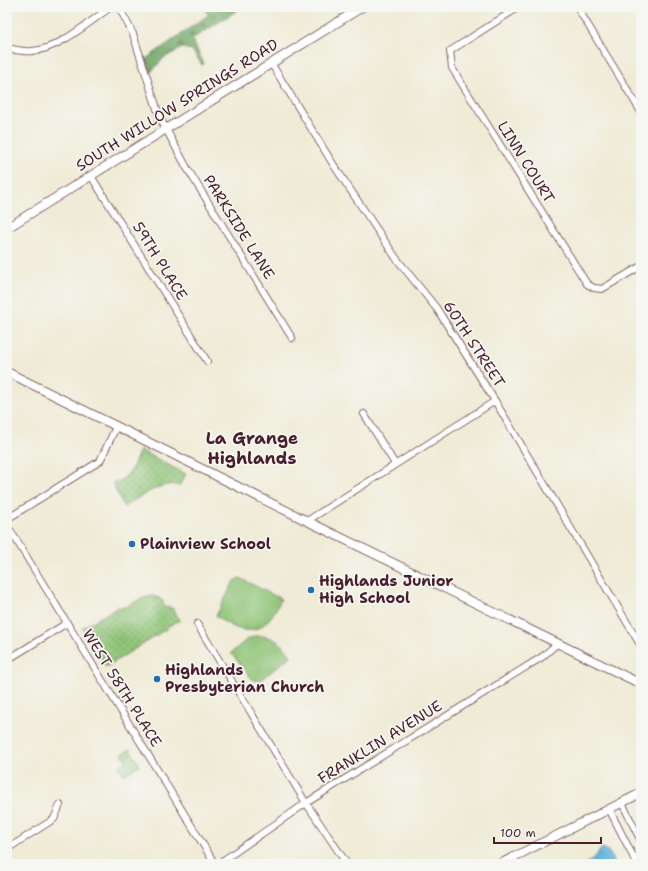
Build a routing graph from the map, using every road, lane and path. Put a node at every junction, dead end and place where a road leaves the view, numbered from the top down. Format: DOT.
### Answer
graph roads {
  1 [pos="111,7"];
  2 [pos="120,7"];
  3 [pos="362,7"];
  4 [pos="519,7"];
  5 [pos="577,7"];
  6 [pos="7,48"];
  7 [pos="272,63"];
  8 [pos="641,112"];
  9 [pos="166,129"];
  10 [pos="91,176"];
  11 [pos="7,228"];
  12 [pos="641,266"];
  13 [pos="292,338"];
  14 [pos="207,361"];
  15 [pos="7,372"];
  16 [pos="495,401"];
  17 [pos="364,414"];
  18 [pos="116,426"];
  19 [pos="395,464"];
  20 [pos="7,519"];
  21 [pos="307,521"];
  22 [pos="7,525"];
  23 [pos="67,623"];
  24 [pos="197,624"];
  25 [pos="558,643"];
  26 [pos="641,646"];
  27 [pos="7,660"];
  28 [pos="641,684"];
  29 [pos="641,793"];
  30 [pos="306,803"];
  31 [pos="622,803"];
  32 [pos="60,805"];
  33 [pos="609,809"];
  34 [pos="641,841"];
  35 [pos="7,849"];
  36 [pos="216,864"];
  37 [pos="347,864"];
  38 [pos="500,864"];
  39 [pos="637,864"];
  1 -- 6 [label="street"];
  2 -- 9 [label="street"];
  3 -- 7 [label="main road, SOUTH WILLOW SPRINGS ROAD"];
  4 -- 12 [label="street, LINN COURT"];
  5 -- 8 [label="street"];
  7 -- 9 [label="main road, SOUTH WILLOW SPRINGS ROAD"];
  7 -- 16 [label="street, 60TH STREET"];
  9 -- 10 [label="main road, SOUTH WILLOW SPRINGS ROAD"];
  9 -- 13 [label="street, PARKSIDE LANE"];
  10 -- 11 [label="main road, SOUTH WILLOW SPRINGS ROAD"];
  10 -- 14 [label="street, 59TH PLACE"];
  15 -- 18 [label="main road"];
  16 -- 19 [label="street"];
  16 -- 26 [label="street, 60TH STREET"];
  17 -- 19 [label="street"];
  18 -- 20 [label="street"];
  18 -- 21 [label="main road"];
  19 -- 21 [label="street"];
  21 -- 25 [label="main road"];
  22 -- 23 [label="street, WEST 58TH PLACE"];
  23 -- 27 [label="street"];
  23 -- 36 [label="street, WEST 58TH PLACE"];
  24 -- 30 [label="street"];
  25 -- 28 [label="main road"];
  25 -- 30 [label="street, FRANKLIN AVENUE"];
  29 -- 31 [label="main road"];
  30 -- 36 [label="street, FRANKLIN AVENUE"];
  30 -- 37 [label="street"];
  31 -- 33 [label="main road"];
  31 -- 34 [label="street"];
  32 -- 35 [label="street"];
  33 -- 38 [label="main road"];
  33 -- 39 [label="street"];
}
